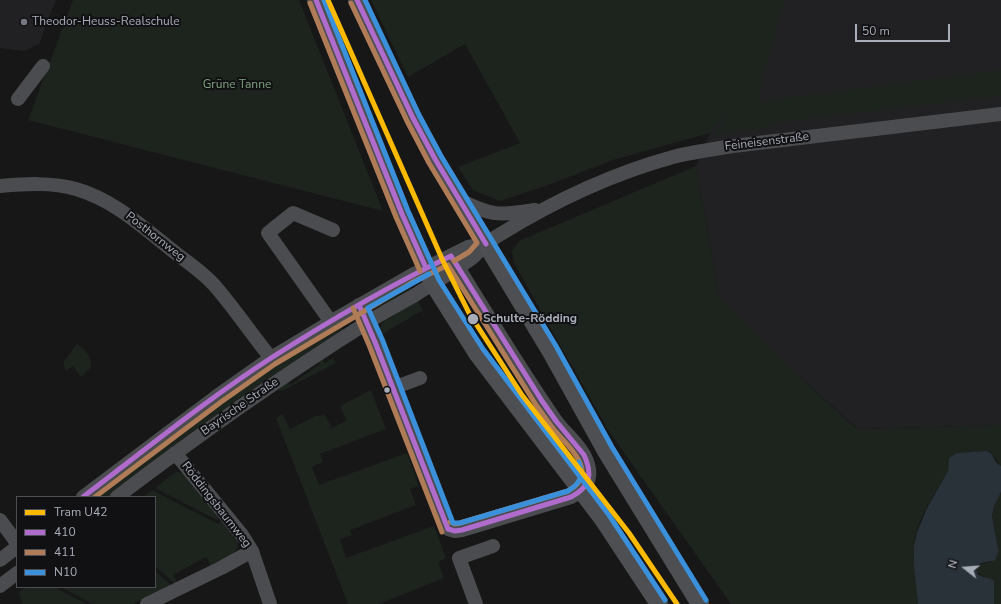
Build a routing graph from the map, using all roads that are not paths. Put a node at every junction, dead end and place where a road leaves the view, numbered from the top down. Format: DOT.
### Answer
graph roads {
  1 [pos="316,0"];
  2 [pos="356,0"];
  3 [pos="43,66"];
  4 [pos="18,99"];
  5 [pos="1001,114"];
  6 [pos="0,186"];
  7 [pos="458,199"];
  8 [pos="544,208"];
  9 [pos="333,230"];
  10 [pos="486,244"];
  11 [pos="455,262"];
  12 [pos="429,276"];
  13 [pos="359,306"];
  14 [pos="331,322"];
  15 [pos="366,322"];
  16 [pos="271,358"];
  17 [pos="420,378"];
  18 [pos="393,388"];
  19 [pos="176,452"];
  20 [pos="582,491"];
  21 [pos="84,496"];
  22 [pos="118,496"];
  23 [pos="0,520"];
  24 [pos="16,542"];
  25 [pos="493,546"];
  26 [pos="16,548"];
  27 [pos="252,551"];
  28 [pos="0,560"];
  29 [pos="16,574"];
  30 [pos="0,586"];
  31 [pos="147,604"];
  32 [pos="270,604"];
  33 [pos="476,604"];
  34 [pos="659,604"];
  35 [pos="700,604"];
  1 -- 12 [label="main road"];
  2 -- 7 [label="main road"];
  3 -- 4 [label="street"];
  5 -- 8 [label="street, Feineisenstraße"];
  6 -- 16 [label="street, Posthornweg"];
  7 -- 8 [label="street, Feineisenstraße"];
  7 -- 10 [label="main road"];
  8 -- 10 [label="street, Feineisenstraße"];
  9 -- 14 [label="street"];
  10 -- 11 [label="street, Bayrische Straße"];
  10 -- 35 [label="main road"];
  11 -- 12 [label="street, Bayrische Straße"];
  11 -- 20 [label="street"];
  12 -- 13 [label="street, Bayrische Straße"];
  12 -- 15 [label="street, Bayrische Straße"];
  12 -- 20 [label="main road"];
  13 -- 14 [label="street, Bayrische Straße"];
  13 -- 15 [label="street"];
  14 -- 16 [label="street, Bayrische Straße"];
  15 -- 18 [label="street"];
  15 -- 19 [label="street, Bayrische Straße"];
  16 -- 21 [label="street, Bayrische Straße"];
  17 -- 18 [label="street"];
  18 -- 20 [label="street"];
  19 -- 22 [label="street, Bayrische Straße"];
  19 -- 27 [label="street, Röddingsbaumweg"];
  20 -- 34 [label="main road"];
  23 -- 24 [label="street"];
  25 -- 33 [label="street"];
  26 -- 28 [label="street"];
  27 -- 31 [label="street"];
  27 -- 32 [label="street, Röddingsbaumweg"];
  29 -- 30 [label="street"];
}
